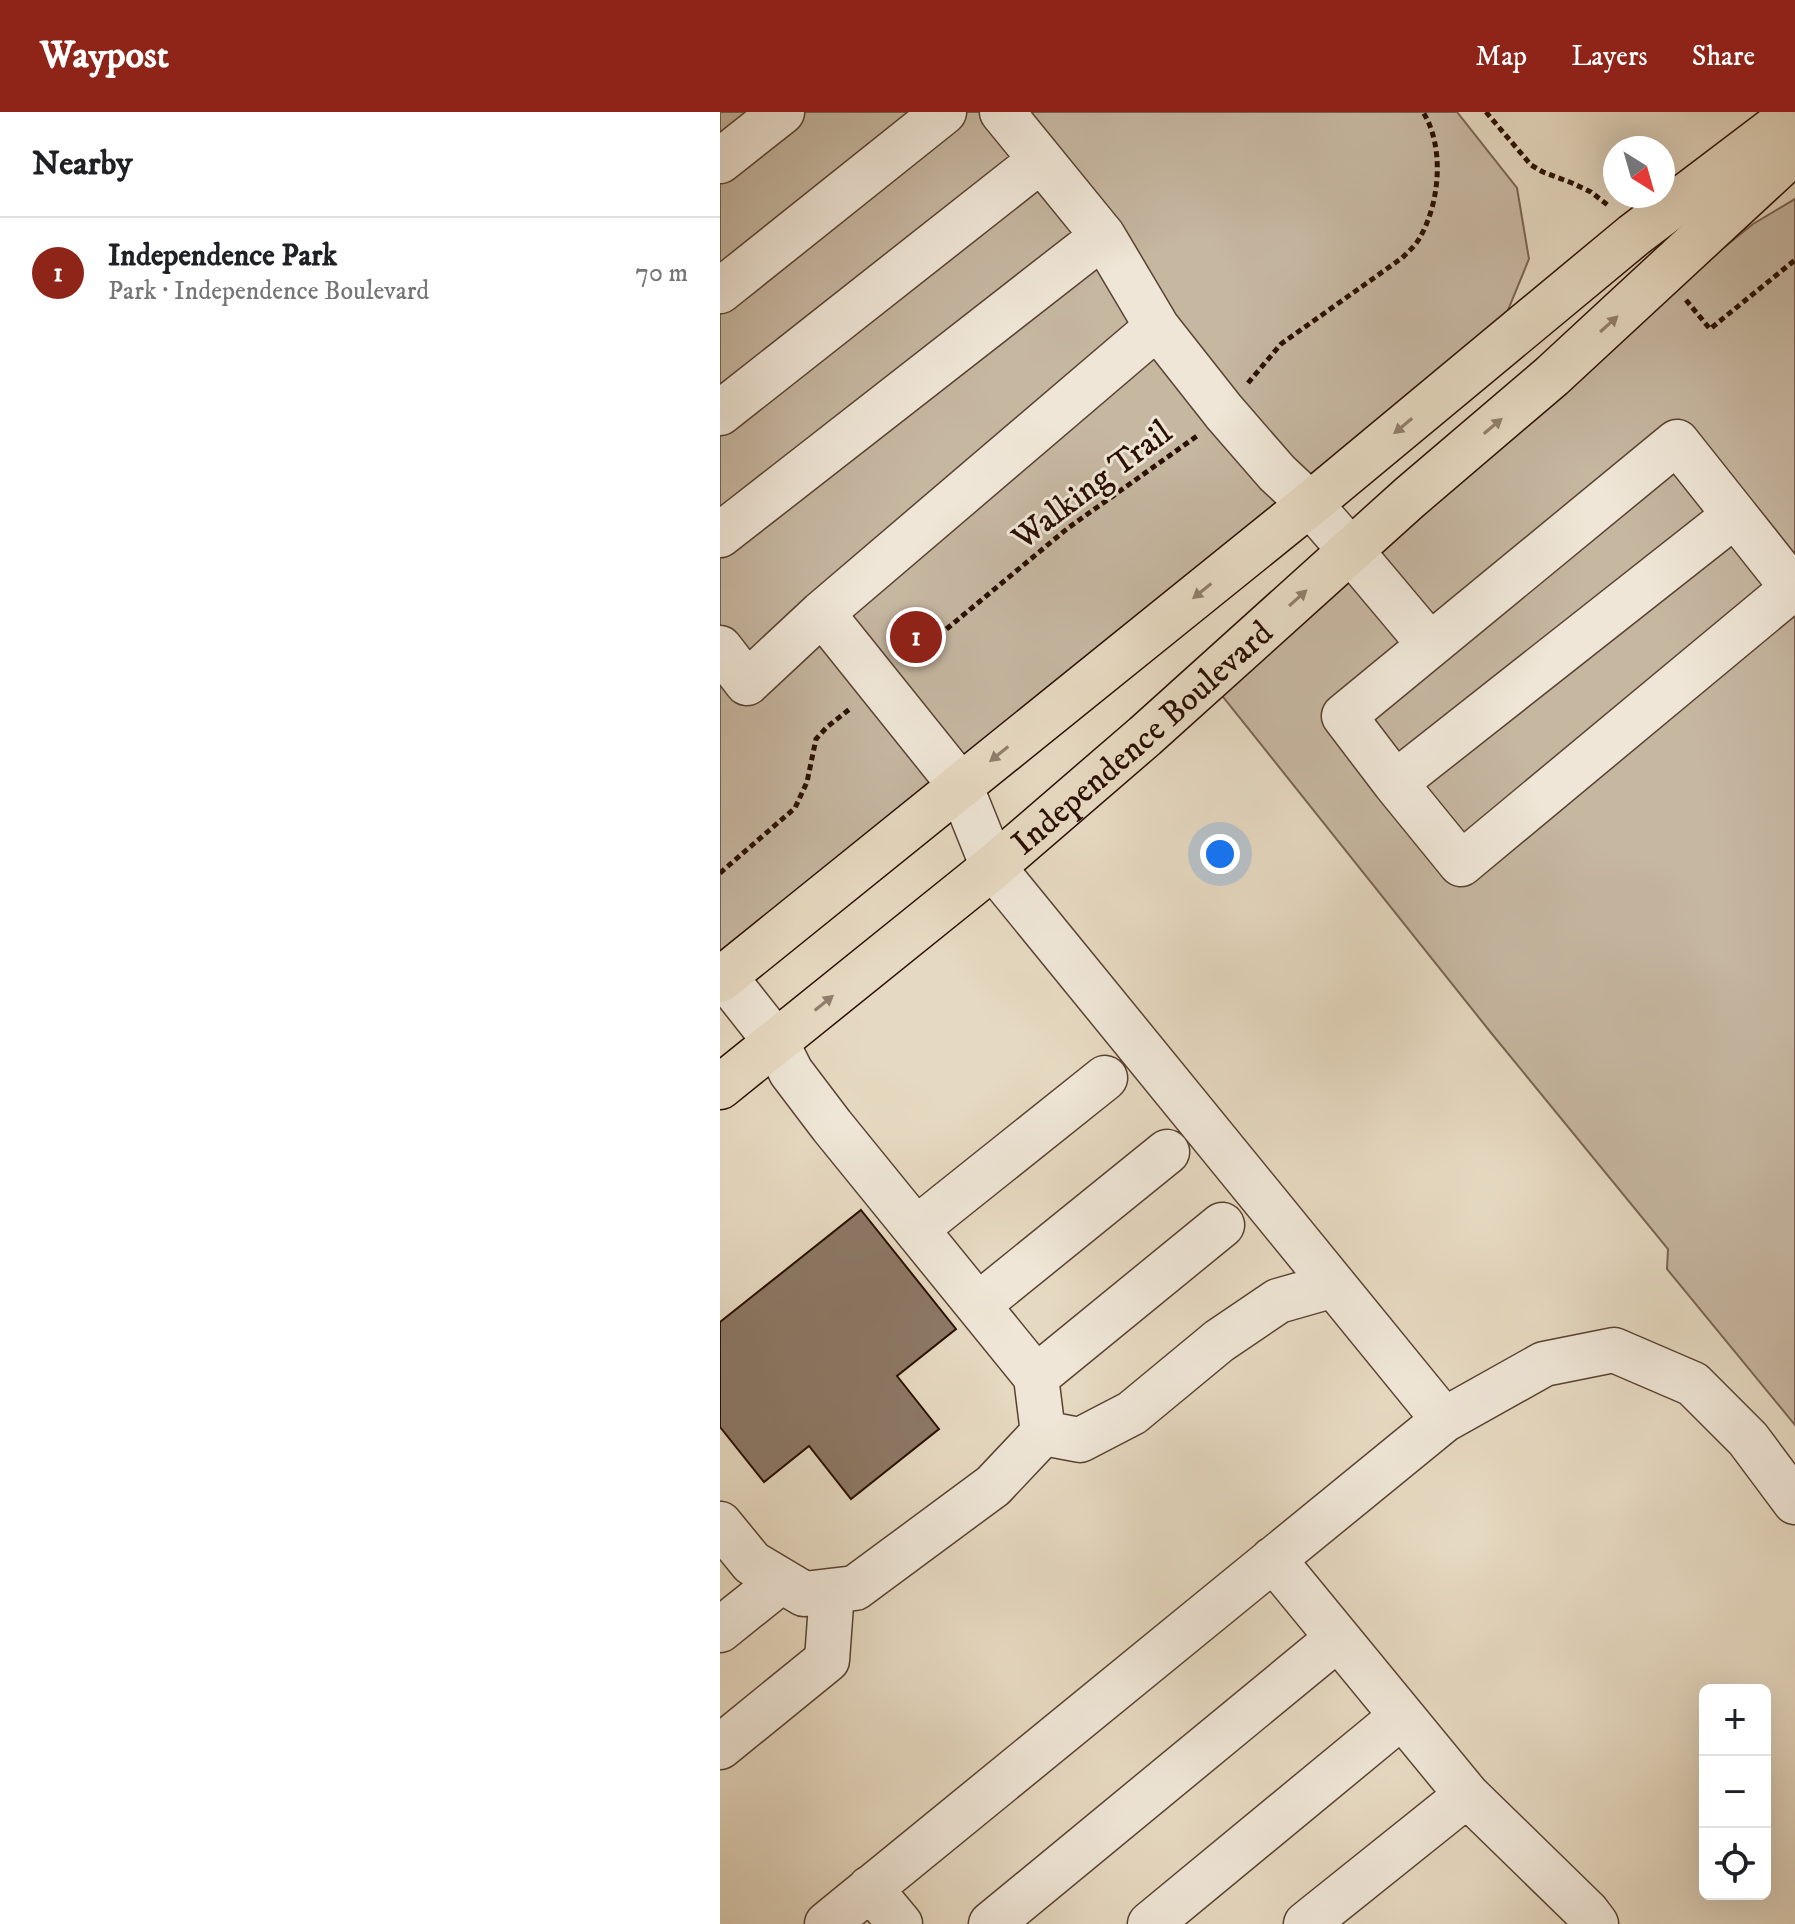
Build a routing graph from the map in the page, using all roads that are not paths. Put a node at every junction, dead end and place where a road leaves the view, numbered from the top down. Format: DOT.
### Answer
graph roads {
  1 [pos="782,112"];
  2 [pos="944,112"];
  3 [pos="1002,112"];
  4 [pos="1748,112"];
  5 [pos="1795,113"];
  6 [pos="1795,151"];
  7 [pos="1041,160"];
  8 [pos="720,161"];
  9 [pos="1795,183"];
  10 [pos="1690,191"];
  11 [pos="1103,236"];
  12 [pos="1693,247"];
  13 [pos="720,291"];
  14 [pos="1157,327"];
  15 [pos="720,413"];
  16 [pos="1310,504"];
  17 [pos="1735,515"];
  18 [pos="720,535"];
  19 [pos="1351,551"];
  20 [pos="822,613"];
  21 [pos="1430,645"];
  22 [pos="720,648"];
  23 [pos="1395,783"];
  24 [pos="960,785"];
  25 [pos="993,867"];
  26 [pos="722,978"];
  27 [pos="776,1042"];
  28 [pos="1105,1078"];
  29 [pos="720,1087"];
  30 [pos="1167,1152"];
  31 [pos="1222,1225"];
  32 [pos="916,1229"];
  33 [pos="1334,1285"];
  34 [pos="978,1305"];
  35 [pos="1036,1377"];
  36 [pos="1444,1420"];
  37 [pos="1043,1433"];
  38 [pos="1795,1502"];
  39 [pos="720,1524"];
  40 [pos="1273,1559"];
  41 [pos="781,1581"];
  42 [pos="832,1591"];
  43 [pos="720,1630"];
  44 [pos="1338,1638"];
  45 [pos="1402,1716"];
  46 [pos="720,1747"];
  47 [pos="1467,1795"];
  48 [pos="870,1888"];
  49 [pos="827,1924"];
  50 [pos="900,1924"];
  51 [pos="991,1924"];
  52 [pos="1150,1924"];
  53 [pos="1306,1924"];
  54 [pos="1596,1924"];
  1 -- 8 [label="street"];
  2 -- 13 [label="street"];
  3 -- 7 [label="street"];
  4 -- 10 [label="main road"];
  5 -- 10 [label="main road"];
  6 -- 12 [label="main road"];
  7 -- 11 [label="street"];
  7 -- 15 [label="street"];
  9 -- 12 [label="main road"];
  10 -- 16 [label="main road, Independence Boulevard, one-way"];
  11 -- 14 [label="street"];
  11 -- 18 [label="street"];
  19 -- 12 [label="main road, Independence Boulevard, one-way"];
  14 -- 16 [label="street"];
  14 -- 20 [label="street"];
  16 -- 19 [label="street"];
  16 -- 24 [label="main road, Independence Boulevard, one-way"];
  17 -- 21 [label="street"];
  17 -- 23 [label="street"];
  17 -- 23 [label="street"];
  19 -- 21 [label="street"];
  25 -- 19 [label="main road, Independence Boulevard, one-way"];
  20 -- 22 [label="street"];
  20 -- 24 [label="street"];
  21 -- 23 [label="street"];
  24 -- 25 [label="street"];
  24 -- 26 [label="main road, Independence Boulevard"];
  27 -- 25 [label="main road, Independence Boulevard, one-way"];
  25 -- 33 [label="street"];
  26 -- 27 [label="street"];
  27 -- 29 [label="main road, Independence Boulevard"];
  27 -- 32 [label="street"];
  28 -- 32 [label="street"];
  30 -- 34 [label="street"];
  31 -- 35 [label="street"];
  32 -- 34 [label="street"];
  33 -- 36 [label="street"];
  33 -- 37 [label="street"];
  34 -- 35 [label="street"];
  35 -- 37 [label="street"];
  36 -- 38 [label="street"];
  36 -- 40 [label="street"];
  37 -- 42 [label="street"];
  39 -- 41 [label="street"];
  40 -- 44 [label="street"];
  40 -- 48 [label="street"];
  41 -- 42 [label="street"];
  41 -- 43 [label="street"];
  42 -- 46 [label="street"];
  44 -- 45 [label="street"];
  44 -- 51 [label="street"];
  45 -- 47 [label="street"];
  45 -- 52 [label="street"];
  47 -- 53 [label="street"];
  47 -- 54 [label="street"];
  48 -- 49 [label="street"];
  48 -- 50 [label="street"];
}
